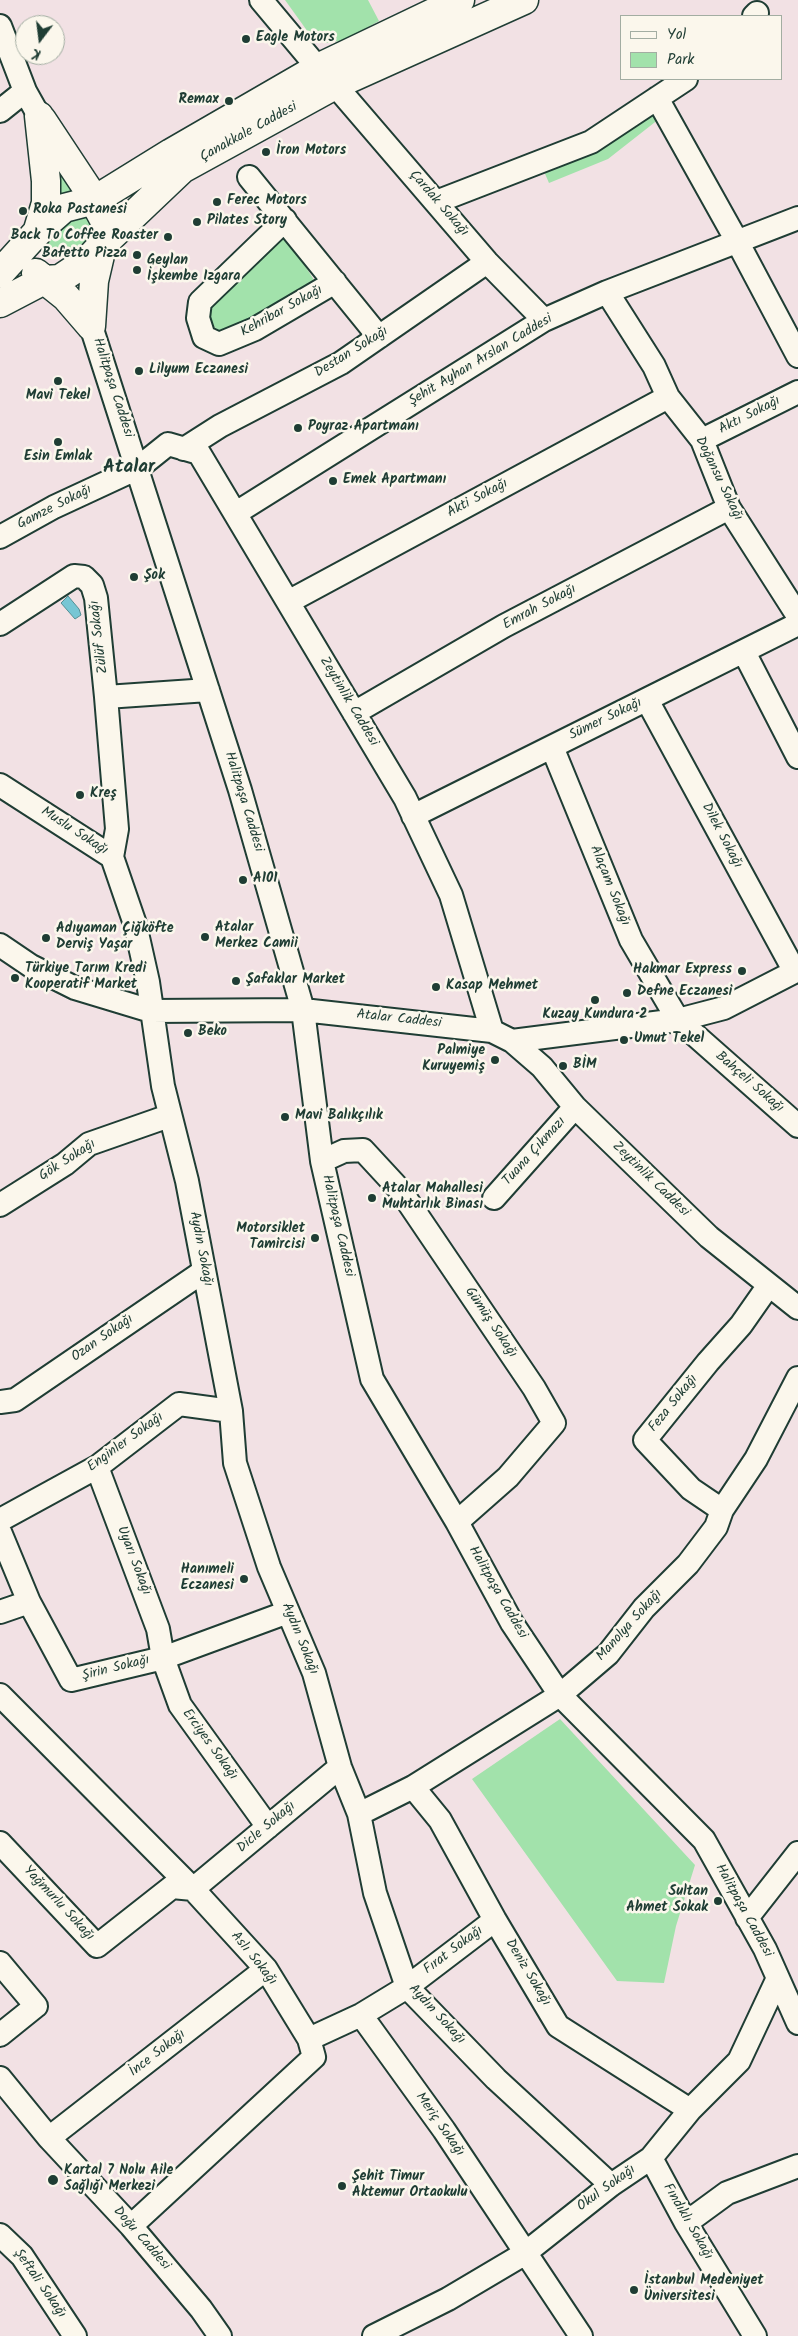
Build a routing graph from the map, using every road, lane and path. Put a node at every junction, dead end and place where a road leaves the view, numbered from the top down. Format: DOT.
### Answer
graph roads {
  1 [pos="261,0"];
  2 [pos="460,0"];
  3 [pos="524,0"];
  4 [pos="0,26"];
  5 [pos="326,76"];
  6 [pos="684,80"];
  7 [pos="25,91"];
  8 [pos="657,98"];
  9 [pos="0,111"];
  10 [pos="39,116"];
  11 [pos="249,177"];
  12 [pos="95,200"];
  13 [pos="436,202"];
  14 [pos="798,218"];
  15 [pos="285,220"];
  16 [pos="40,229"];
  17 [pos="738,242"];
  18 [pos="102,245"];
  19 [pos="488,262"];
  20 [pos="0,273"];
  21 [pos="44,280"];
  22 [pos="335,282"];
  23 [pos="606,292"];
  24 [pos="0,303"];
  25 [pos="544,320"];
  26 [pos="91,326"];
  27 [pos="379,337"];
  28 [pos="798,356"];
  29 [pos="798,392"];
  30 [pos="668,397"];
  31 [pos="702,440"];
  32 [pos="184,449"];
  33 [pos="138,468"];
  34 [pos="728,508"];
  35 [pos="236,513"];
  36 [pos="0,536"];
  37 [pos="288,602"];
  38 [pos="798,616"];
  39 [pos="0,624"];
  40 [pos="798,624"];
  41 [pos="744,652"];
  42 [pos="208,690"];
  43 [pos="106,697"];
  44 [pos="647,700"];
  45 [pos="354,712"];
  46 [pos="552,747"];
  47 [pos="798,757"];
  48 [pos="0,785"];
  49 [pos="413,816"];
  50 [pos="112,857"];
  51 [pos="2,950"];
  52 [pos="797,971"];
  53 [pos="303,1010"];
  54 [pos="151,1011"];
  55 [pos="678,1020"];
  56 [pos="492,1031"];
  57 [pos="512,1041"];
  58 [pos="575,1107"];
  59 [pos="169,1116"];
  60 [pos="798,1126"];
  61 [pos="322,1161"];
  62 [pos="494,1198"];
  63 [pos="0,1205"];
  64 [pos="204,1271"];
  65 [pos="768,1285"];
  66 [pos="798,1308"];
  67 [pos="798,1378"];
  68 [pos="0,1402"];
  69 [pos="231,1411"];
  70 [pos="97,1467"];
  71 [pos="722,1510"];
  72 [pos="457,1522"];
  73 [pos="0,1530"];
  74 [pos="29,1602"];
  75 [pos="0,1612"];
  76 [pos="288,1612"];
  77 [pos="163,1658"];
  78 [pos="0,1695"];
  79 [pos="560,1695"];
  80 [pos="340,1767"];
  81 [pos="413,1787"];
  82 [pos="359,1814"];
  83 [pos="268,1827"];
  84 [pos="0,1843"];
  85 [pos="798,1853"];
  86 [pos="194,1889"];
  87 [pos="747,1918"];
  88 [pos="494,1920"];
  89 [pos="0,1963"];
  90 [pos="266,1969"];
  91 [pos="778,1978"];
  92 [pos="407,1986"];
  93 [pos="360,2015"];
  94 [pos="798,2023"];
  95 [pos="0,2034"];
  96 [pos="309,2039"];
  97 [pos="0,2078"];
  98 [pos="690,2110"];
  99 [pos="48,2138"];
  100 [pos="652,2158"];
  101 [pos="798,2166"];
  102 [pos="611,2185"];
  103 [pos="686,2223"];
  104 [pos="131,2226"];
  105 [pos="0,2235"];
  106 [pos="524,2254"];
  107 [pos="75,2336"];
  108 [pos="220,2336"];
  109 [pos="374,2336"];
  110 [pos="581,2336"];
  111 [pos="755,2336"];
  1 -- 5 [label="street, Çardak Sokağı"];
  2 -- 5 [label="main road, Çanakkale Caddesi"];
  3 -- 5 [label="main road, Çanakkale Caddesi"];
  4 -- 7 [label="street"];
  5 -- 12 [label="main road, Çanakkale Caddesi"];
  5 -- 13 [label="street, Çardak Sokağı"];
  5 -- 18 [label="main road, Çanakkale Caddesi"];
  6 -- 8 [label="street"];
  7 -- 9 [label="street"];
  7 -- 10 [label="street"];
  8 -- 13 [label="street"];
  8 -- 17 [label="street"];
  10 -- 12 [label="main road"];
  10 -- 16 [label="main road"];
  11 -- 15 [label="street"];
  12 -- 16 [label="main road, Çanakkale Caddesi"];
  12 -- 18 [label="main road"];
  13 -- 19 [label="street, Çardak Sokağı"];
  14 -- 17 [label="street, Şehit Ayhan Arslan Caddesi"];
  15 -- 22 [label="street"];
  15 -- 22 [label="street, Kehribar Sokağı"];
  16 -- 20 [label="main road, Çanakkale Caddesi"];
  16 -- 21 [label="main road"];
  17 -- 23 [label="street, Şehit Ayhan Arslan Caddesi"];
  17 -- 28 [label="street"];
  18 -- 21 [label="main road, Çanakkale Caddesi"];
  18 -- 26 [label="main road"];
  19 -- 25 [label="street, Çardak Sokağı"];
  19 -- 27 [label="street, Destan Sokağı"];
  21 -- 24 [label="main road, Çanakkale Caddesi"];
  21 -- 26 [label="main road"];
  22 -- 27 [label="street"];
  23 -- 25 [label="street, Şehit Ayhan Arslan Caddesi"];
  23 -- 30 [label="street, Doğansu Sokağı"];
  25 -- 35 [label="street, Şehit Ayhan Arslan Caddesi"];
  26 -- 33 [label="street, Halitpaşa Caddesi"];
  27 -- 32 [label="street, Destan Sokağı"];
  29 -- 31 [label="street, Aktı Sokağı"];
  30 -- 31 [label="street, Doğansu Sokağı"];
  30 -- 37 [label="street, Akti Sokağı"];
  31 -- 34 [label="street, Doğansu Sokağı"];
  32 -- 33 [label="street"];
  32 -- 35 [label="street, Zeytinlik Caddesi"];
  33 -- 36 [label="street, Gamze Sokağı"];
  33 -- 42 [label="street, Halitpaşa Caddesi"];
  34 -- 38 [label="street, Doğansu Sokağı"];
  34 -- 45 [label="street, Emrah Sokağı"];
  35 -- 37 [label="street, Zeytinlik Caddesi"];
  37 -- 45 [label="street, Zeytinlik Caddesi"];
  39 -- 43 [label="street, Zülüf Sokağı"];
  40 -- 41 [label="street, Sümer Sokağı"];
  41 -- 44 [label="street, Sümer Sokağı"];
  41 -- 47 [label="street"];
  42 -- 43 [label="street"];
  42 -- 53 [label="street, Halitpaşa Caddesi"];
  43 -- 50 [label="street, Muslu Sokağı"];
  44 -- 46 [label="street, Sümer Sokağı"];
  44 -- 52 [label="street, Dilek Sokağı"];
  45 -- 49 [label="street, Zeytinlik Caddesi"];
  46 -- 49 [label="street, Sümer Sokağı"];
  46 -- 55 [label="street, Alaçam Sokağı"];
  48 -- 50 [label="street, Muslu Sokağı"];
  49 -- 56 [label="street, Zeytinlik Caddesi"];
  50 -- 54 [label="street"];
  51 -- 54 [label="street, Atalar Caddesi"];
  52 -- 55 [label="street"];
  53 -- 54 [label="street, Atalar Caddesi"];
  53 -- 56 [label="street, Atalar Caddesi"];
  53 -- 61 [label="street, Halitpaşa Caddesi"];
  54 -- 59 [label="street, Aydın Sokağı"];
  55 -- 57 [label="street"];
  55 -- 60 [label="street, Bahçeli Sokağı"];
  56 -- 57 [label="street, Atalar Caddesi"];
  57 -- 58 [label="street, Zeytinlik Caddesi"];
  58 -- 62 [label="street, Tuana Çıkmazı"];
  58 -- 65 [label="street, Zeytinlik Caddesi"];
  59 -- 63 [label="street, Gök Sokağı"];
  59 -- 64 [label="street, Aydın Sokağı"];
  61 -- 72 [label="street, Halitpaşa Caddesi"];
  61 -- 72 [label="street, Gümüş Sokağı"];
  64 -- 68 [label="street, Ozan Sokağı"];
  64 -- 69 [label="street, Aydın Sokağı"];
  65 -- 66 [label="street, Zeytinlik Caddesi"];
  65 -- 71 [label="street, Feza Sokağı"];
  67 -- 71 [label="street, Manolya Sokağı"];
  69 -- 70 [label="street, Enginler Sokağı"];
  69 -- 76 [label="street, Aydın Sokağı"];
  70 -- 73 [label="street, Enginler Sokağı"];
  70 -- 77 [label="street, Uyarı Sokağı"];
  71 -- 79 [label="street, Manolya Sokağı"];
  72 -- 79 [label="street, Halitpaşa Caddesi"];
  73 -- 74 [label="street, Şirin Sokağı"];
  74 -- 75 [label="street"];
  74 -- 77 [label="street, Şirin Sokağı"];
  76 -- 77 [label="street, Şirin Sokağı"];
  76 -- 80 [label="street, Aydın Sokağı"];
  77 -- 83 [label="street, Erciyes Sokağı"];
  78 -- 86 [label="street, Aslı Sokağı"];
  79 -- 81 [label="street, Manolya Sokağı"];
  79 -- 87 [label="street, Halitpaşa Caddesi"];
  80 -- 82 [label="street, Aydın Sokağı"];
  80 -- 83 [label="street, Dicle Sokağı"];
  81 -- 82 [label="street, Manolya Sokağı"];
  81 -- 88 [label="street, Deniz Sokağı"];
  82 -- 92 [label="street, Aydın Sokağı"];
  83 -- 86 [label="street, Dicle Sokağı"];
  84 -- 86 [label="street, Yağmurlu Sokağı"];
  85 -- 87 [label="street"];
  86 -- 90 [label="street, Aslı Sokağı"];
  87 -- 91 [label="street, Halitpaşa Caddesi"];
  88 -- 92 [label="street, Fırat Sokağı"];
  88 -- 98 [label="street, Deniz Sokağı"];
  89 -- 95 [label="street"];
  90 -- 96 [label="street, Aslı Sokağı"];
  90 -- 99 [label="street, İnce Sokağı"];
  91 -- 94 [label="street, Halitpaşa Caddesi"];
  91 -- 98 [label="street, Okul Sokağı"];
  92 -- 93 [label="street, Fırat Sokağı"];
  92 -- 102 [label="street, Aydın Sokağı"];
  93 -- 96 [label="street, Fırat Sokağı"];
  93 -- 106 [label="street, Meriç Sokağı"];
  96 -- 104 [label="street"];
  97 -- 99 [label="street, Doğu Caddesi"];
  98 -- 100 [label="street, Okul Sokağı"];
  99 -- 104 [label="street, Doğu Caddesi"];
  100 -- 102 [label="street, Okul Sokağı"];
  100 -- 103 [label="street, Fındıklı Sokağı"];
  101 -- 103 [label="street"];
  102 -- 106 [label="street, Okul Sokağı"];
  103 -- 111 [label="street, Fındıklı Sokağı"];
  104 -- 108 [label="street, Doğu Caddesi"];
  105 -- 107 [label="street, Şeftali Sokağı"];
  106 -- 109 [label="street, Okul Sokağı"];
  106 -- 110 [label="street, Meriç Sokağı"];
}
